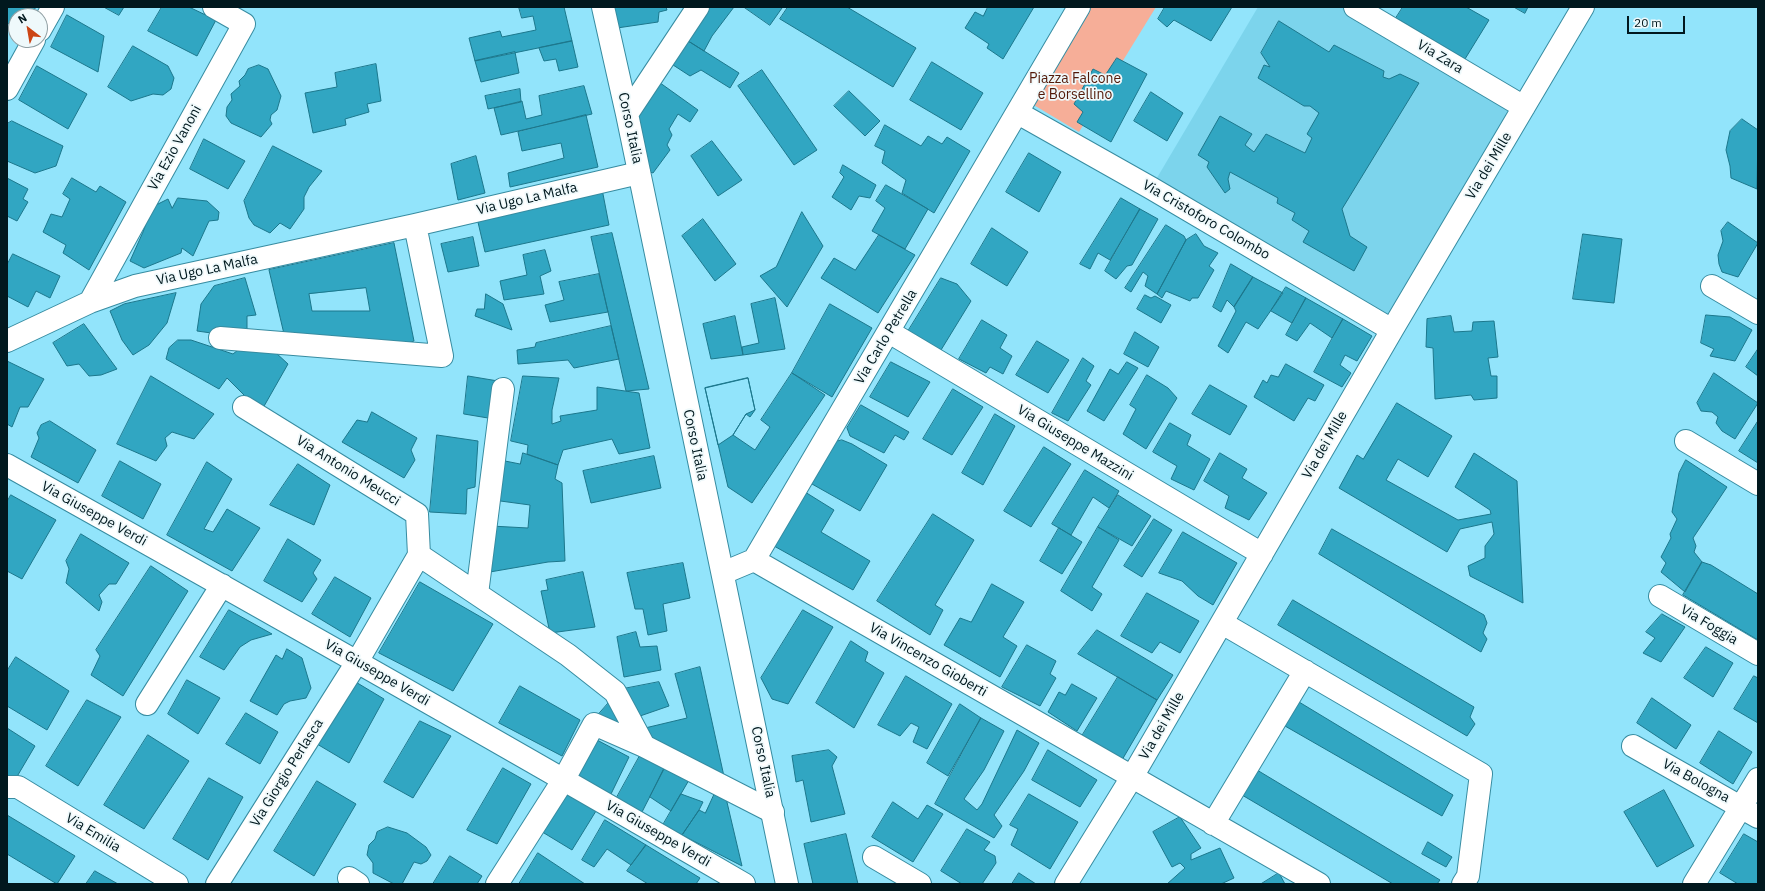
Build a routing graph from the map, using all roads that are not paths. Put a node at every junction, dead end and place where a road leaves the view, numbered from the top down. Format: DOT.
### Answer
graph roads {
  1 [pos="53,7"];
  2 [pos="214,7"];
  3 [pos="603,7"];
  4 [pos="698,7"];
  5 [pos="1079,7"];
  6 [pos="1355,7"];
  7 [pos="1583,7"];
  8 [pos="48,16"];
  9 [pos="30,48"];
  10 [pos="7,89"];
  11 [pos="1524,106"];
  12 [pos="627,114"];
  13 [pos="1018,114"];
  14 [pos="639,173"];
  15 [pos="415,225"];
  16 [pos="1712,286"];
  17 [pos="90,302"];
  18 [pos="1758,313"];
  19 [pos="1392,330"];
  20 [pos="889,332"];
  21 [pos="220,338"];
  22 [pos="7,341"];
  23 [pos="503,389"];
  24 [pos="244,407"];
  25 [pos="1686,441"];
  26 [pos="7,465"];
  27 [pos="1758,484"];
  28 [pos="1262,554"];
  29 [pos="419,555"];
  30 [pos="754,560"];
  31 [pos="723,573"];
  32 [pos="222,585"];
  33 [pos="477,594"];
  34 [pos="1660,596"];
  35 [pos="1222,623"];
  36 [pos="1758,654"];
  37 [pos="357,662"];
  38 [pos="1305,671"];
  39 [pos="147,704"];
  40 [pos="644,746"];
  41 [pos="1633,746"];
  42 [pos="1132,777"];
  43 [pos="564,779"];
  44 [pos="1758,779"];
  45 [pos="7,787"];
  46 [pos="1749,811"];
  47 [pos="773,812"];
  48 [pos="1213,824"];
  49 [pos="874,857"];
  50 [pos="177,884"];
  51 [pos="217,884"];
  52 [pos="498,884"];
  53 [pos="744,884"];
  54 [pos="787,884"];
  55 [pos="920,884"];
  56 [pos="1066,884"];
  57 [pos="1320,884"];
  58 [pos="1463,884"];
  59 [pos="1694,884"];
  1 -- 8 [label="street"];
  2 -- 17 [label="street, Via Ezio Vanoni"];
  3 -- 12 [label="street, Corso Italia"];
  4 -- 12 [label="street"];
  5 -- 13 [label="street, Via Carlo Petrella"];
  6 -- 11 [label="street, Via Zara"];
  7 -- 11 [label="street, Via dei Mille"];
  9 -- 10 [label="street"];
  11 -- 19 [label="street, Via dei Mille"];
  12 -- 14 [label="street, Corso Italia"];
  13 -- 19 [label="street, Via Cristoforo Colombo"];
  13 -- 20 [label="street, Via Carlo Petrella"];
  14 -- 15 [label="street, Via Ugo La Malfa"];
  14 -- 31 [label="street, Corso Italia"];
  15 -- 17 [label="street, Via Ugo La Malfa"];
  15 -- 21 [label="street"];
  16 -- 18 [label="street"];
  17 -- 22 [label="street, Via Ugo La Malfa"];
  19 -- 28 [label="street, Via dei Mille"];
  20 -- 28 [label="street, Via Giuseppe Mazzini"];
  20 -- 30 [label="street, Via Carlo Petrella"];
  23 -- 33 [label="street"];
  24 -- 29 [label="street, Via Antonio Meucci"];
  25 -- 27 [label="street"];
  26 -- 32 [label="street, Via Giuseppe Verdi"];
  28 -- 35 [label="street, Via dei Mille"];
  29 -- 33 [label="street"];
  29 -- 37 [label="street"];
  30 -- 31 [label="street"];
  30 -- 42 [label="street, Via Vincenzo Gioberti"];
  31 -- 47 [label="street, Corso Italia"];
  32 -- 37 [label="street, Via Giuseppe Verdi"];
  32 -- 39 [label="street"];
  33 -- 40 [label="street"];
  34 -- 36 [label="street, Via Foggia"];
  35 -- 38 [label="street"];
  35 -- 42 [label="street, Via dei Mille"];
  37 -- 43 [label="street, Via Giuseppe Verdi"];
  37 -- 51 [label="street, Via Giorgio Perlasca"];
  38 -- 48 [label="street"];
  38 -- 58 [label="street"];
  40 -- 43 [label="street"];
  40 -- 47 [label="street"];
  41 -- 46 [label="street, Via Bologna"];
  42 -- 48 [label="street, Via Vincenzo Gioberti"];
  42 -- 56 [label="street, Via dei Mille"];
  43 -- 52 [label="street"];
  43 -- 53 [label="street, Via Giuseppe Verdi"];
  44 -- 46 [label="street"];
  45 -- 50 [label="street, Via Emilia"];
  46 -- 59 [label="street"];
  47 -- 54 [label="street, Corso Italia"];
  48 -- 57 [label="street, Via Vincenzo Gioberti"];
  49 -- 55 [label="street"];
}
